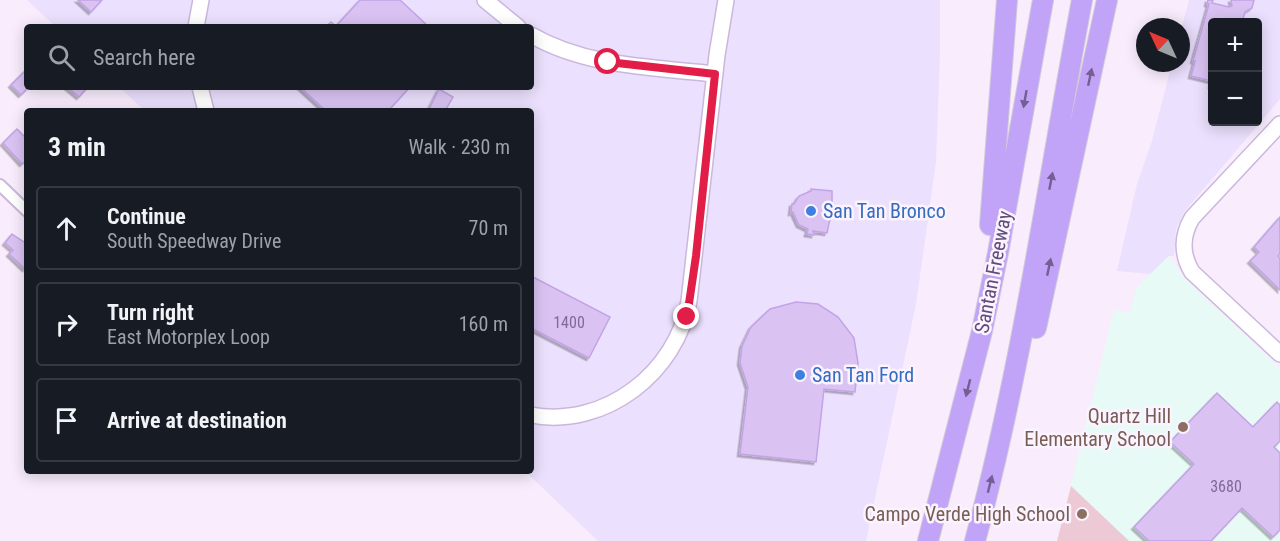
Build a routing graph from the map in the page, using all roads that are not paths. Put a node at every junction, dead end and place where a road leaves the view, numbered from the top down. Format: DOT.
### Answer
graph roads {
  1 [pos="201,0"];
  2 [pos="485,0"];
  3 [pos="726,0"];
  4 [pos="1007,0"];
  5 [pos="1042,0"];
  6 [pos="1082,0"];
  7 [pos="1107,0"];
  8 [pos="197,24"];
  9 [pos="514,24"];
  10 [pos="534,36"];
  11 [pos="715,74"];
  12 [pos="201,90"];
  13 [pos="205,108"];
  14 [pos="1280,124"];
  15 [pos="0,184"];
  16 [pos="24,208"];
  17 [pos="982,331"];
  18 [pos="1280,354"];
  19 [pos="1009,404"];
  20 [pos="534,415"];
  21 [pos="928,541"];
  22 [pos="975,541"];
  1 -- 8 [label="street"];
  2 -- 9 [label="street"];
  3 -- 11 [label="street"];
  4 -- 17 [label="highway"];
  5 -- 17 [label="highway, Santan Freeway, one-way"];
  19 -- 6 [label="highway, Santan Freeway, one-way"];
  19 -- 7 [label="highway, one-way"];
  10 -- 11 [label="street"];
  11 -- 20 [label="street"];
  12 -- 13 [label="street"];
  14 -- 18 [label="street"];
  15 -- 16 [label="street"];
  17 -- 21 [label="highway, Santan Freeway, one-way"];
  22 -- 19 [label="highway, Santan Freeway, one-way"];
}
